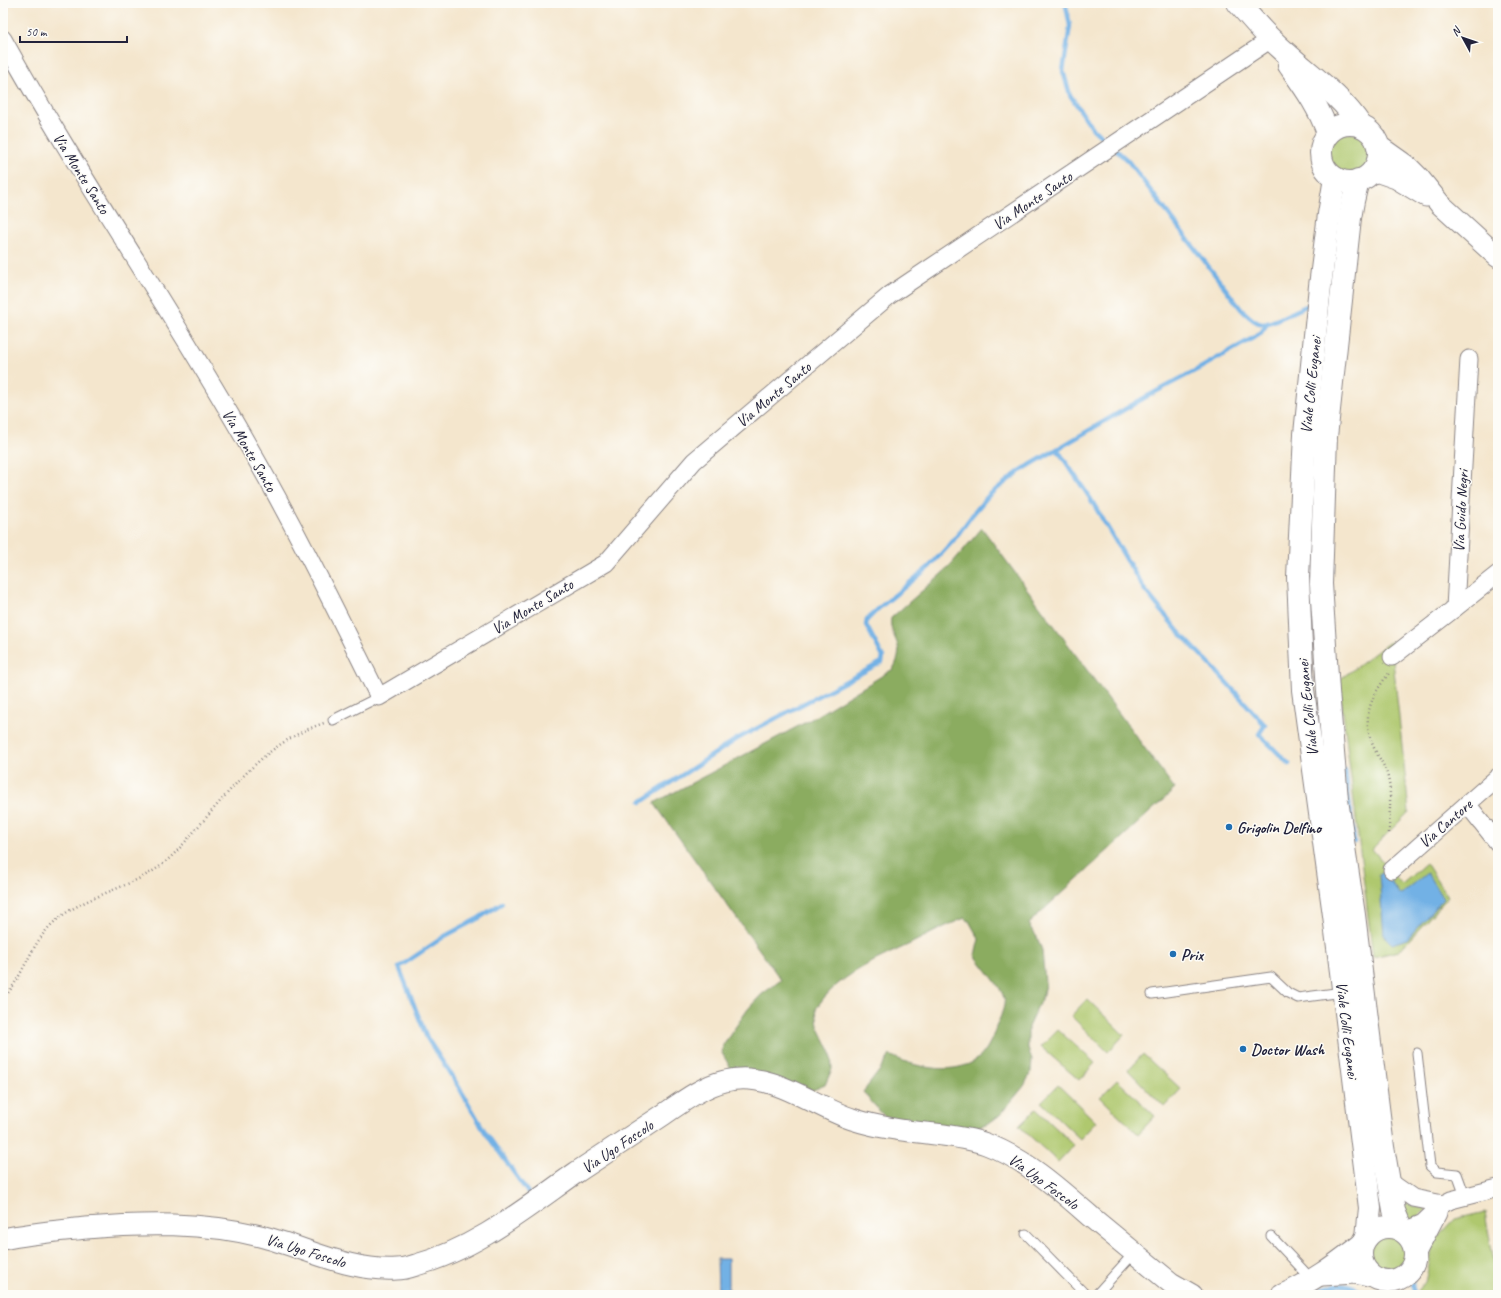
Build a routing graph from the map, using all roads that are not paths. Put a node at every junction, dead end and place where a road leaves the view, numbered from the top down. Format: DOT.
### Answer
graph roads {
  1 [pos="1238,3"];
  2 [pos="3,39"];
  3 [pos="1271,39"];
  4 [pos="1361,126"];
  5 [pos="1328,134"];
  6 [pos="1377,145"];
  7 [pos="1366,175"];
  8 [pos="1336,178"];
  9 [pos="1440,204"];
  10 [pos="1498,257"];
  11 [pos="1469,359"];
  12 [pos="1498,574"];
  13 [pos="1455,608"];
  14 [pos="1391,664"];
  15 [pos="379,697"];
  16 [pos="333,720"];
  17 [pos="1498,777"];
  18 [pos="1466,804"];
  19 [pos="1498,843"];
  20 [pos="1392,870"];
  21 [pos="1343,992"];
  22 [pos="1152,994"];
  23 [pos="1418,1053"];
  24 [pos="1390,1182"];
  25 [pos="1498,1188"];
  26 [pos="1465,1196"];
  27 [pos="1443,1204"];
  28 [pos="1403,1231"];
  29 [pos="1026,1234"];
  30 [pos="1271,1236"];
  31 [pos="3,1239"];
  32 [pos="1365,1240"];
  33 [pos="1134,1253"];
  34 [pos="1414,1262"];
  35 [pos="1316,1278"];
  36 [pos="1378,1283"];
  37 [pos="1086,1295"];
  38 [pos="1096,1295"];
  39 [pos="1192,1295"];
  40 [pos="1282,1295"];
  41 [pos="1408,1295"];
  1 -- 3 [label="main road"];
  2 -- 15 [label="street, Via Monte Santo"];
  3 -- 4 [label="main road"];
  3 -- 5 [label="main road"];
  3 -- 15 [label="street, Via Monte Santo"];
  4 -- 5 [label="main road"];
  4 -- 6 [label="main road"];
  5 -- 8 [label="main road"];
  6 -- 7 [label="main road"];
  6 -- 9 [label="street"];
  7 -- 8 [label="main road"];
  7 -- 9 [label="street"];
  7 -- 24 [label="main road, Viale Colli Euganei"];
  8 -- 21 [label="main road, Viale Colli Euganei"];
  9 -- 10 [label="street"];
  11 -- 13 [label="street, Via Guido Negri"];
  12 -- 13 [label="street"];
  13 -- 14 [label="street"];
  15 -- 16 [label="lane"];
  17 -- 18 [label="street, Via Cantore"];
  18 -- 19 [label="street"];
  18 -- 20 [label="street, Via Cantore"];
  21 -- 22 [label="lane"];
  21 -- 32 [label="main road, Viale Colli Euganei"];
  23 -- 26 [label="lane"];
  24 -- 27 [label="street"];
  24 -- 28 [label="main road, Viale Colli Euganei"];
  25 -- 26 [label="street"];
  26 -- 27 [label="street"];
  27 -- 28 [label="street"];
  27 -- 34 [label="street"];
  28 -- 32 [label="main road"];
  28 -- 34 [label="main road, Viale Colli Euganei"];
  29 -- 37 [label="lane"];
  30 -- 35 [label="lane"];
  31 -- 33 [label="street, Via Ugo Foscolo"];
  32 -- 35 [label="street"];
  32 -- 36 [label="main road, Viale Colli Euganei"];
  33 -- 38 [label="lane"];
  33 -- 39 [label="street, Via Ugo Foscolo"];
  34 -- 36 [label="main road"];
  34 -- 41 [label="main road"];
  35 -- 36 [label="street"];
  35 -- 40 [label="street"];
}
